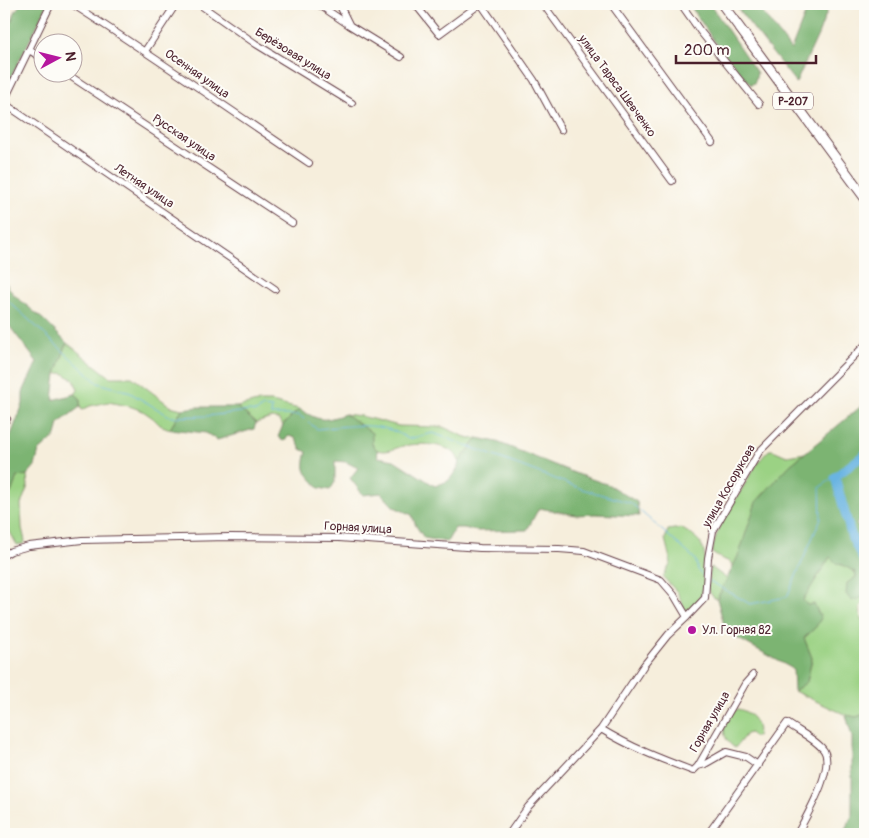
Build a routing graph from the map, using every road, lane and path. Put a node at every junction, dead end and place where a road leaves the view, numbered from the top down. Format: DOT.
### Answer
graph roads {
  1 [pos="51,4"];
  2 [pos="72,4"];
  3 [pos="176,4"];
  4 [pos="199,4"];
  5 [pos="318,4"];
  6 [pos="339,4"];
  7 [pos="415,4"];
  8 [pos="481,4"];
  9 [pos="543,4"];
  10 [pos="611,4"];
  11 [pos="681,4"];
  12 [pos="722,4"];
  13 [pos="349,25"];
  14 [pos="29,50"];
  15 [pos="145,51"];
  16 [pos="32,52"];
  17 [pos="401,57"];
  18 [pos="79,82"];
  19 [pos="352,103"];
  20 [pos="759,104"];
  21 [pos="561,130"];
  22 [pos="712,142"];
  23 [pos="309,163"];
  24 [pos="672,181"];
  25 [pos="864,192"];
  26 [pos="292,223"];
  27 [pos="274,289"];
  28 [pos="865,345"];
  29 [pos="4,556"];
  30 [pos="687,617"];
  31 [pos="753,675"];
  32 [pos="601,729"];
  33 [pos="758,765"];
  34 [pos="698,766"];
  35 [pos="510,834"];
  36 [pos="708,834"];
  37 [pos="797,834"];
  1 -- 14 [label="street"];
  2 -- 15 [label="street, Осенняя улица"];
  3 -- 15 [label="street"];
  4 -- 19 [label="street, Берёзовая улица"];
  5 -- 13 [label="street"];
  6 -- 13 [label="street"];
  7 -- 8 [label="street"];
  8 -- 21 [label="street"];
  9 -- 24 [label="street, улица Тараса Шевченко"];
  10 -- 22 [label="street"];
  11 -- 20 [label="street"];
  12 -- 25 [label="main road, Р-207"];
  13 -- 17 [label="street"];
  14 -- 16 [label="street"];
  14 -- 27 [label="street, Летняя улица"];
  15 -- 23 [label="street, Осенняя улица"];
  18 -- 26 [label="street, Русская улица"];
  28 -- 30 [label="street, улица Косорукова"];
  29 -- 30 [label="street, Горная улица"];
  30 -- 32 [label="street, улица Косорукова"];
  31 -- 34 [label="street, Горная улица"];
  32 -- 34 [label="street, Горная улица"];
  32 -- 35 [label="street, улица Косорукова"];
  33 -- 34 [label="street"];
  33 -- 36 [label="street"];
  33 -- 37 [label="street"];
}
